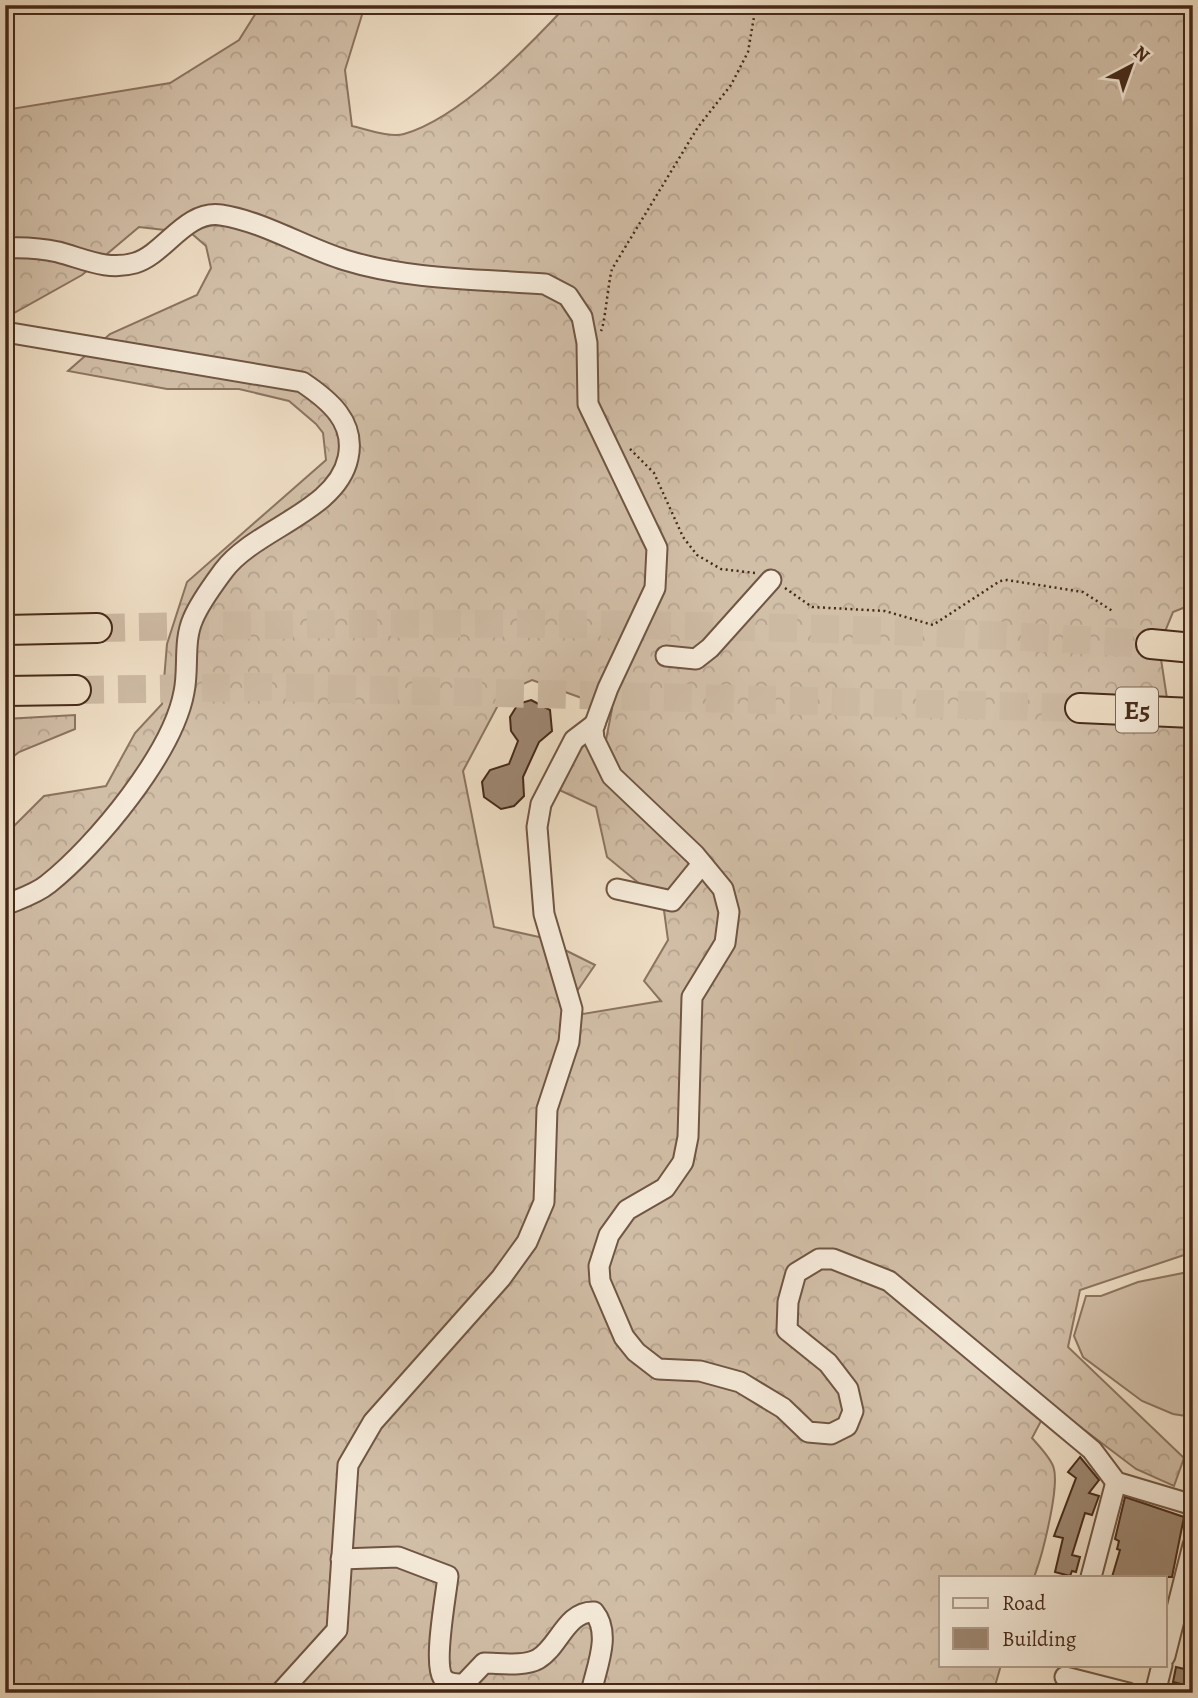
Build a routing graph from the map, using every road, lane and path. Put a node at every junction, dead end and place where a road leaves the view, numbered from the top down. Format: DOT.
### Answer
graph roads {
  1 [pos="756,5"];
  2 [pos="5,248"];
  3 [pos="5,332"];
  4 [pos="586,338"];
  5 [pos="628,448"];
  6 [pos="771,580"];
  7 [pos="1114,612"];
  8 [pos="97,628"];
  9 [pos="5,630"];
  10 [pos="1151,644"];
  11 [pos="1193,648"];
  12 [pos="666,656"];
  13 [pos="76,690"];
  14 [pos="5,691"];
  15 [pos="1080,708"];
  16 [pos="1193,713"];
  17 [pos="594,724"];
  18 [pos="702,864"];
  19 [pos="617,889"];
  20 [pos="5,905"];
  21 [pos="1116,1482"];
  22 [pos="1193,1505"];
  23 [pos="1193,1545"];
  24 [pos="341,1559"];
  25 [pos="1091,1576"];
  26 [pos="1166,1652"];
  27 [pos="1162,1666"];
  28 [pos="1065,1678"];
  29 [pos="280,1693"];
  30 [pos="591,1693"];
  31 [pos="1128,1693"];
  32 [pos="1155,1693"];
  1 -- 4 [label="path"];
  2 -- 4 [label="street"];
  3 -- 20 [label="street"];
  4 -- 17 [label="street"];
  5 -- 6 [label="path"];
  6 -- 7 [label="path"];
  6 -- 12 [label="street"];
  8 -- 9 [label="highway"];
  10 -- 11 [label="highway"];
  13 -- 14 [label="highway"];
  15 -- 16 [label="highway, E5"];
  17 -- 18 [label="street"];
  17 -- 24 [label="street"];
  18 -- 19 [label="street"];
  18 -- 21 [label="street"];
  21 -- 22 [label="street"];
  21 -- 25 [label="street"];
  23 -- 26 [label="street"];
  24 -- 29 [label="street"];
  24 -- 30 [label="street"];
  27 -- 32 [label="street"];
  28 -- 31 [label="street"];
}
